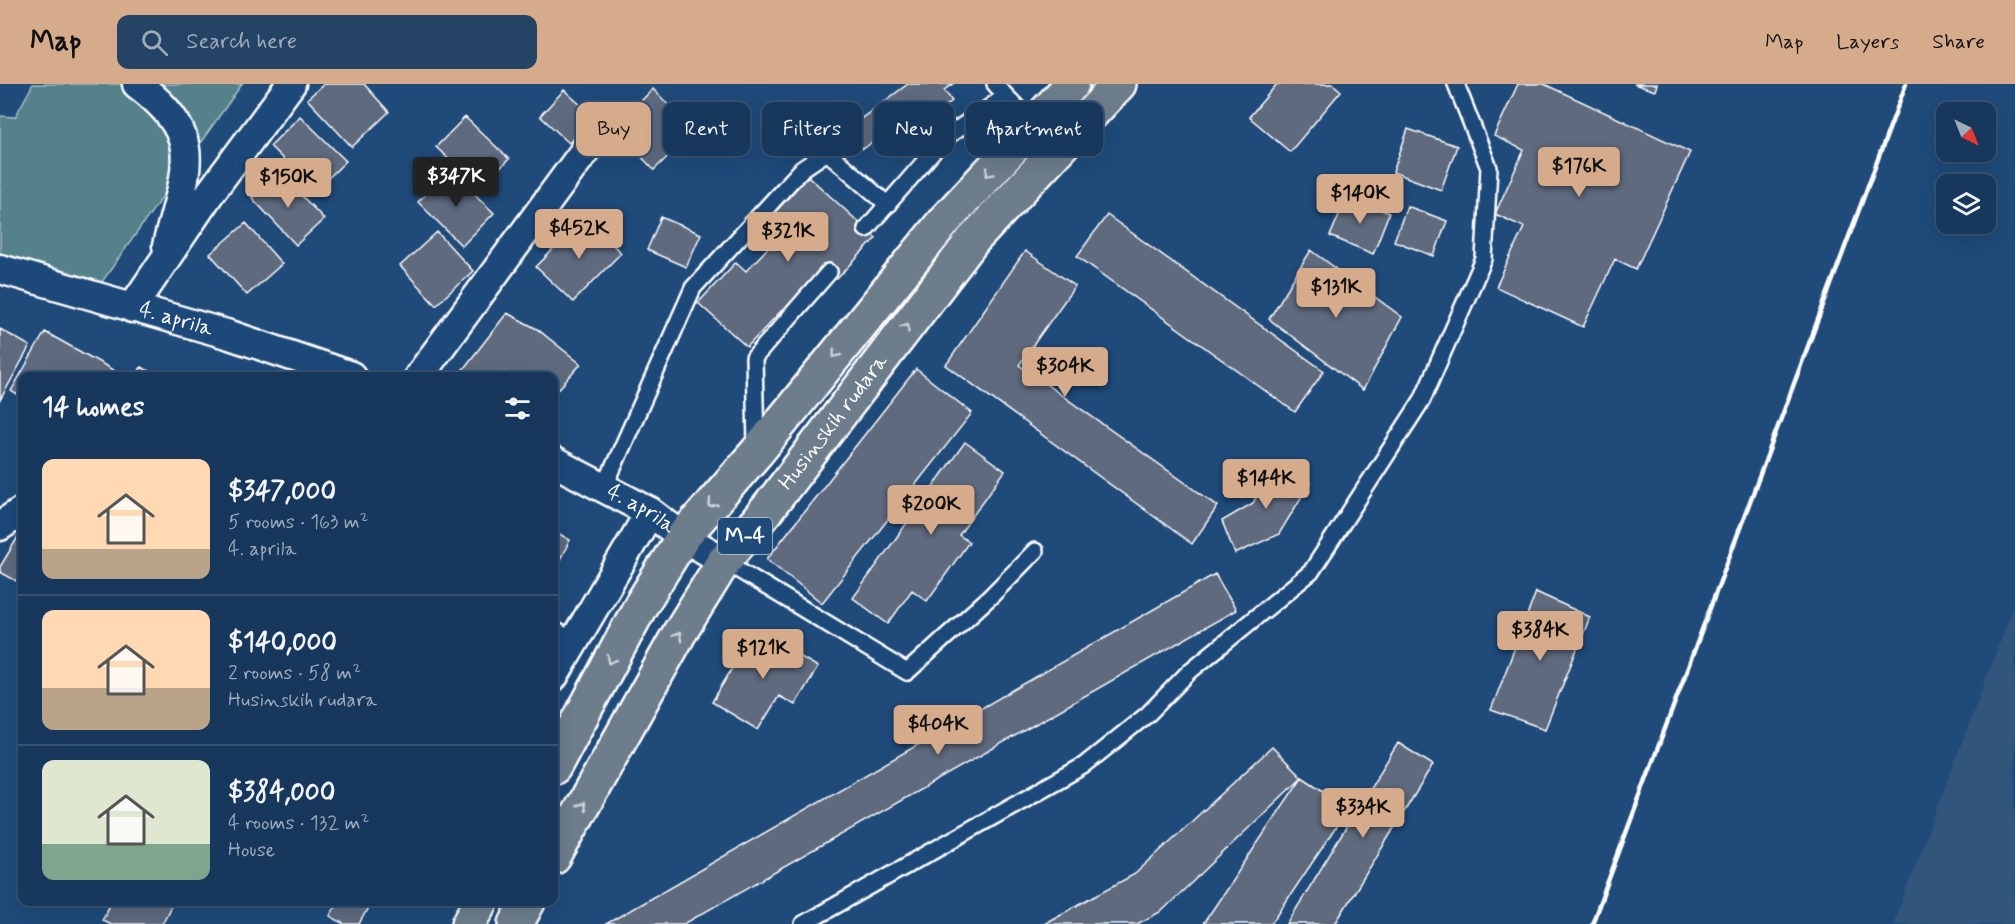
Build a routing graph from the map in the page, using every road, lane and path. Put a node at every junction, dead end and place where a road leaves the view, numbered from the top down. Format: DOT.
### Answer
graph roads {
  1 [pos="137,84"];
  2 [pos="291,84"];
  3 [pos="995,84"];
  4 [pos="1072,84"];
  5 [pos="1119,84"];
  6 [pos="1456,84"];
  7 [pos="1006,96"];
  8 [pos="1012,102"];
  9 [pos="1055,102"];
  10 [pos="581,156"];
  11 [pos="1005,156"];
  12 [pos="888,205"];
  13 [pos="866,229"];
  14 [pos="162,265"];
  15 [pos="0,269"];
  16 [pos="829,272"];
  17 [pos="132,308"];
  18 [pos="328,372"];
  19 [pos="422,372"];
  20 [pos="757,452"];
  21 [pos="558,464"];
  22 [pos="605,486"];
  23 [pos="650,512"];
  24 [pos="18,514"];
  25 [pos="0,526"];
  26 [pos="683,537"];
  27 [pos="1035,551"];
  28 [pos="724,561"];
  29 [pos="564,635"];
  30 [pos="558,660"];
  31 [pos="558,760"];
  32 [pos="558,850"];
  33 [pos="479,906"];
  34 [pos="526,906"];
  35 [pos="469,924"];
  36 [pos="516,924"];
  37 [pos="803,924"];
  1 -- 14 [label="street"];
  2 -- 14 [label="street"];
  3 -- 7 [label="lane"];
  4 -- 9 [label="main road, Husinskih rudara / M-4"];
  28 -- 5 [label="main road, Husinskih rudara / M-4, one-way"];
  6 -- 37 [label="lane"];
  7 -- 8 [label="lane"];
  7 -- 12 [label="lane"];
  10 -- 19 [label="street"];
  11 -- 20 [label="main road, Husinskih rudara / M-4, one-way"];
  12 -- 13 [label="lane"];
  12 -- 22 [label="lane"];
  14 -- 17 [label="street"];
  15 -- 17 [label="street, 4. aprila"];
  16 -- 20 [label="lane"];
  17 -- 18 [label="street, 4. aprila"];
  20 -- 26 [label="main road, Husinskih rudara / M-4, one-way"];
  21 -- 22 [label="street, 4. aprila"];
  22 -- 23 [label="street, 4. aprila"];
  23 -- 26 [label="street, 4. aprila"];
  23 -- 29 [label="street"];
  24 -- 25 [label="street"];
  26 -- 28 [label="street, 4. aprila"];
  26 -- 31 [label="main road, Husinskih rudara / M-4, one-way"];
  27 -- 28 [label="lane"];
  32 -- 28 [label="main road, Husinskih rudara / M-4, one-way"];
  29 -- 30 [label="street"];
  33 -- 35 [label="main road"];
  34 -- 36 [label="main road"];
}
